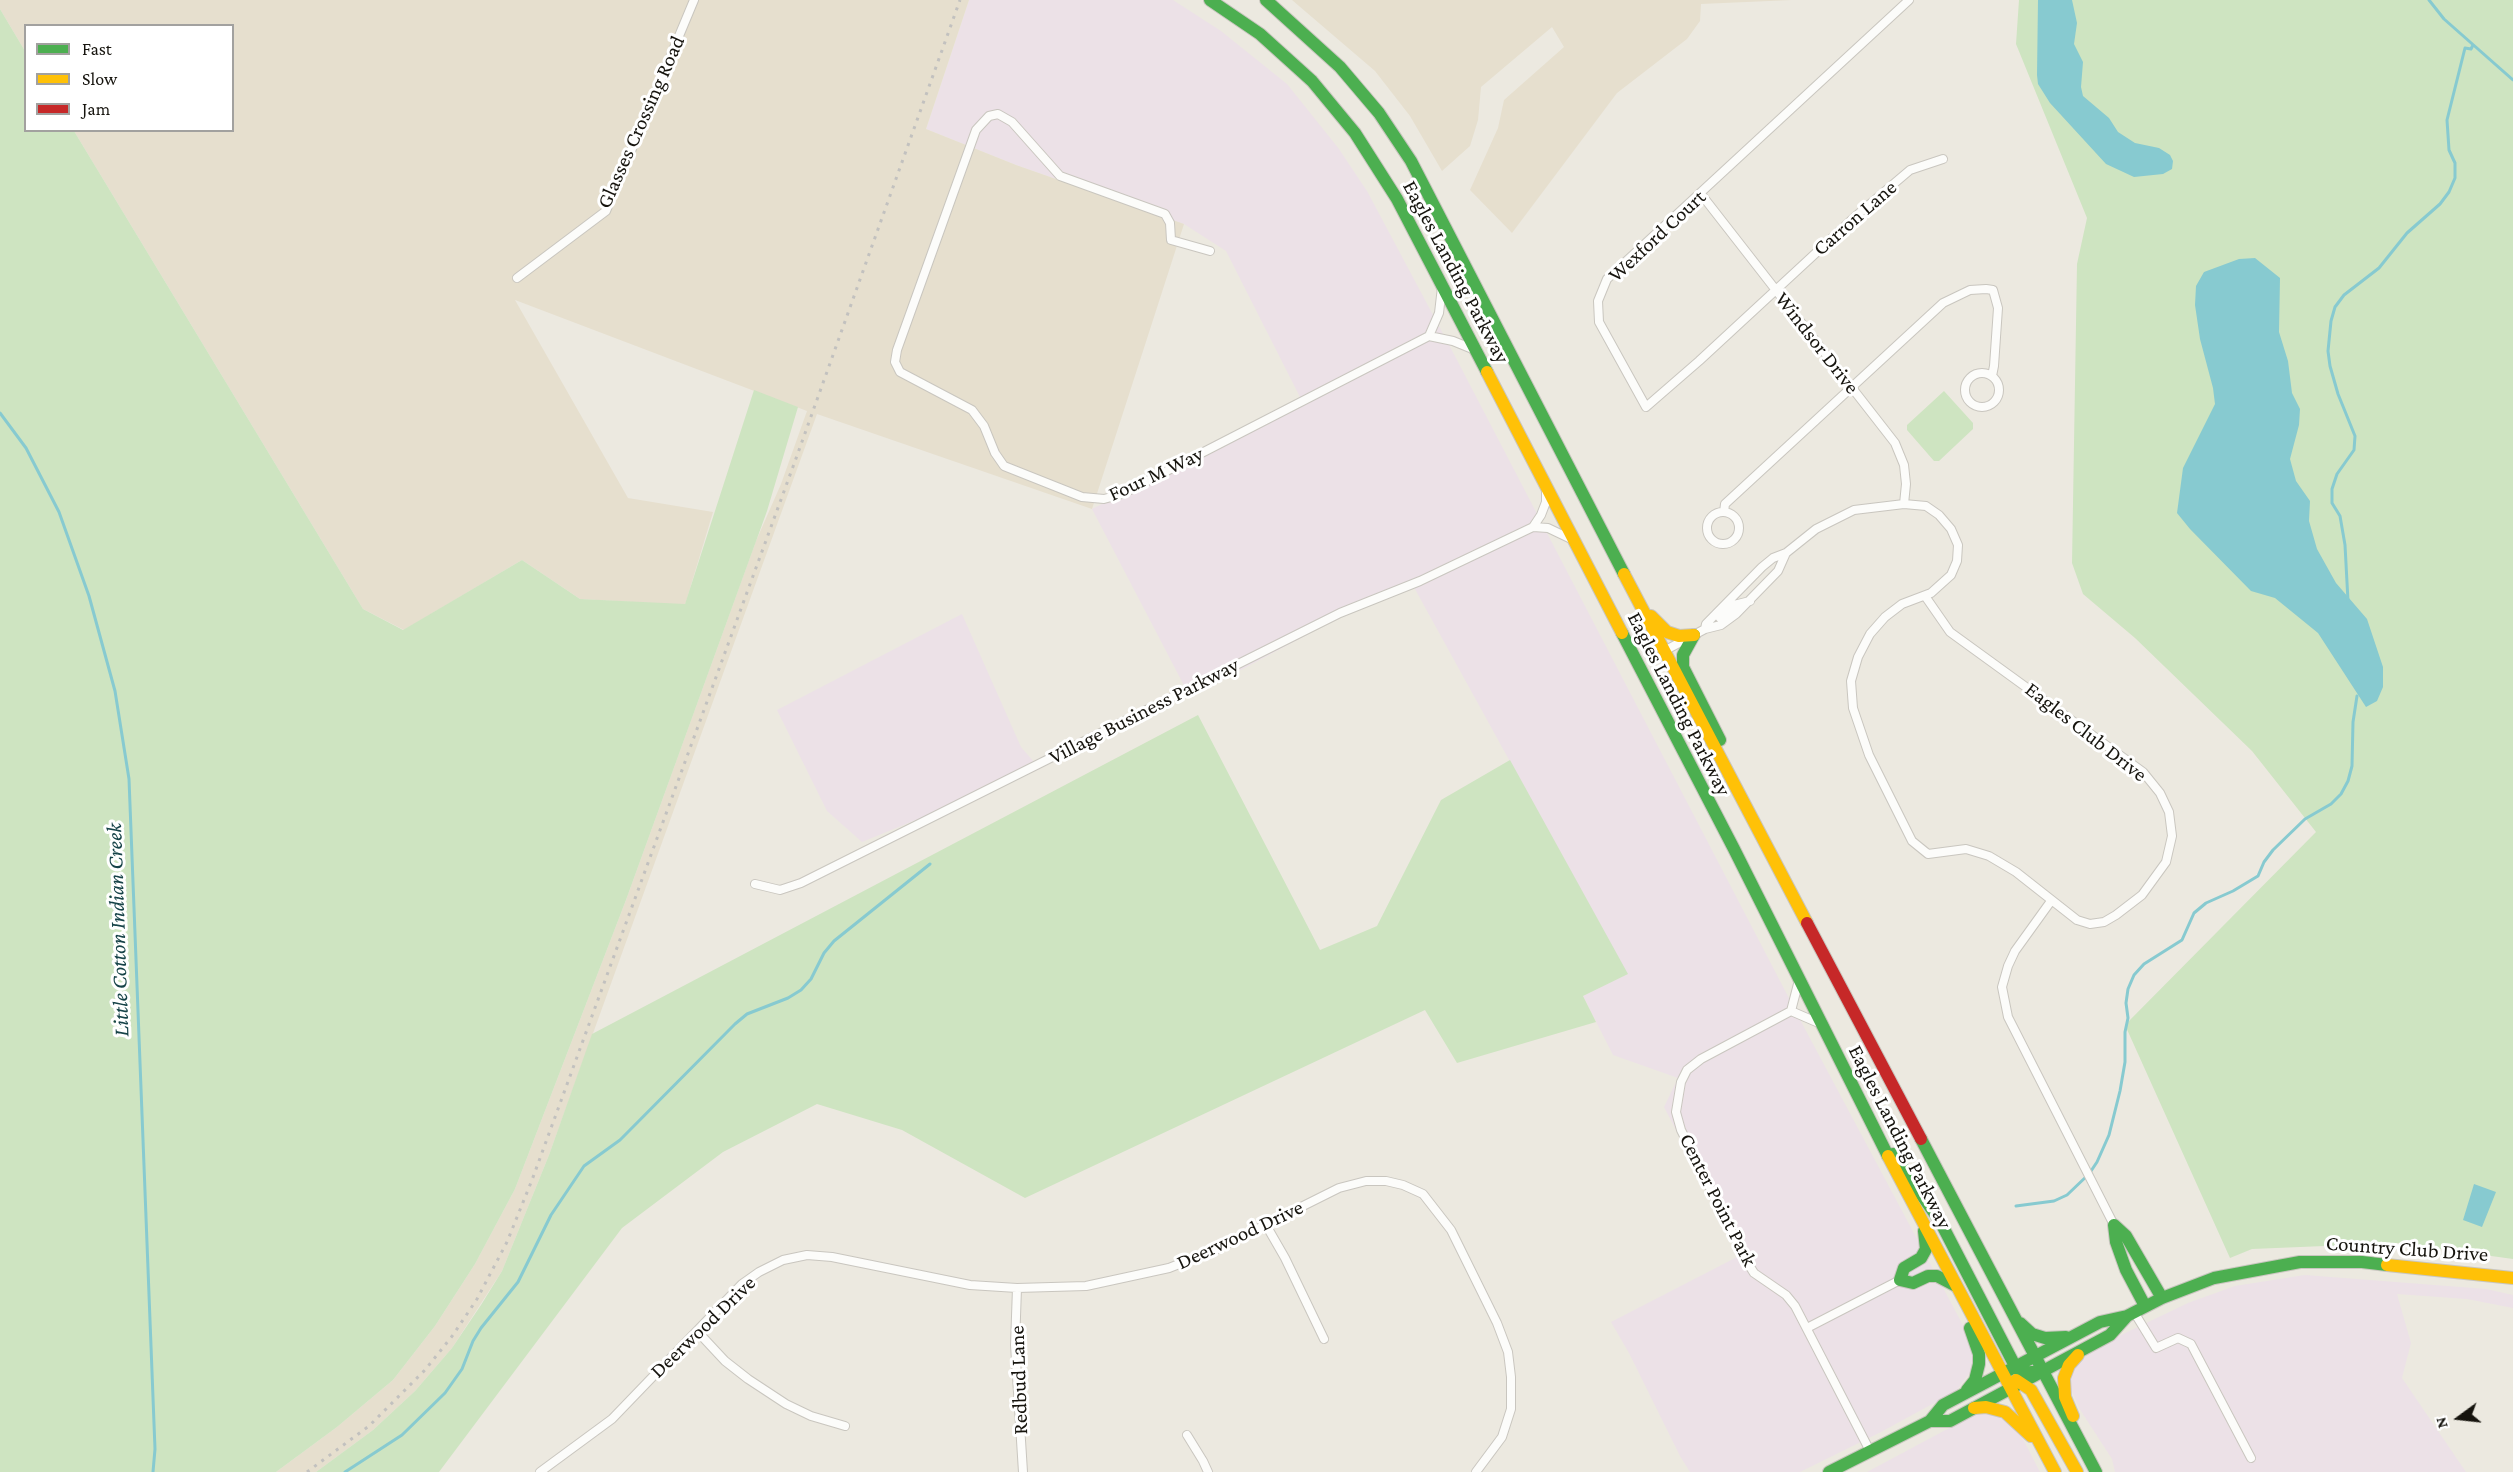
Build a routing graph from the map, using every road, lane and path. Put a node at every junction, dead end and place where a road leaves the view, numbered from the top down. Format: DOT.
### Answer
graph roads {
  1 [pos="694,0"];
  2 [pos="1210,0"];
  3 [pos="1266,0"];
  4 [pos="1909,0"];
  5 [pos="1943,159"];
  6 [pos="1701,194"];
  7 [pos="1210,251"];
  8 [pos="517,278"];
  9 [pos="1442,287"];
  10 [pos="1775,290"];
  11 [pos="1429,336"];
  12 [pos="1475,350"];
  13 [pos="1992,376"];
  14 [pos="1851,386"];
  15 [pos="1546,487"];
  16 [pos="1904,504"];
  17 [pos="1724,512"];
  18 [pos="1533,527"];
  19 [pos="1574,540"];
  20 [pos="1786,553"];
  21 [pos="1925,596"];
  22 [pos="1639,602"];
  23 [pos="1702,631"];
  24 [pos="1664,651"];
  25 [pos="1744,802"];
  26 [pos="756,884"];
  27 [pos="2050,901"];
  28 [pos="1800,979"];
  29 [pos="1791,1011"];
  30 [pos="1821,1024"];
  31 [pos="1877,1135"];
  32 [pos="1923,1224"];
  33 [pos="1266,1225"];
  34 [pos="2114,1225"];
  35 [pos="2513,1278"];
  36 [pos="1900,1280"];
  37 [pos="1956,1286"];
  38 [pos="1017,1288"];
  39 [pos="2162,1298"];
  40 [pos="2009,1310"];
  41 [pos="2135,1311"];
  42 [pos="1807,1328"];
  43 [pos="697,1331"];
  44 [pos="2076,1334"];
  45 [pos="1324,1339"];
  46 [pos="2084,1349"];
  47 [pos="2034,1357"];
  48 [pos="2015,1366"];
  49 [pos="2042,1371"];
  50 [pos="2001,1374"];
  51 [pos="2022,1382"];
  52 [pos="2009,1389"];
  53 [pos="1964,1394"];
  54 [pos="1972,1408"];
  55 [pos="1930,1421"];
  56 [pos="845,1426"];
  57 [pos="1186,1435"];
  58 [pos="2039,1444"];
  59 [pos="1870,1451"];
  60 [pos="2251,1458"];
  61 [pos="2094,1468"];
  62 [pos="546,1470"];
  63 [pos="1023,1472"];
  64 [pos="1208,1472"];
  65 [pos="1476,1472"];
  66 [pos="1829,1472"];
  67 [pos="2055,1472"];
  68 [pos="2077,1472"];
  1 -- 8 [label="street, Glasses Crossing Road"];
  2 -- 9 [label="main road, Eagles Landing Parkway"];
  3 -- 22 [label="main road, Eagles Landing Parkway"];
  4 -- 6 [label="street, Wexford Court"];
  5 -- 10 [label="street, Carron Lane"];
  6 -- 10 [label="street, Windsor Drive"];
  6 -- 10 [label="street, Wexford Court"];
  7 -- 11 [label="street, Four M Way"];
  9 -- 11 [label="street"];
  9 -- 12 [label="main road, Eagles Landing Parkway"];
  10 -- 14 [label="street, Windsor Drive"];
  11 -- 12 [label="street"];
  12 -- 15 [label="main road, Eagles Landing Parkway"];
  13 -- 13 [label="street"];
  13 -- 14 [label="street"];
  14 -- 16 [label="street, Windsor Drive"];
  14 -- 17 [label="street"];
  15 -- 18 [label="street"];
  15 -- 19 [label="main road, Eagles Landing Parkway"];
  16 -- 20 [label="street, Eagles Club Drive"];
  16 -- 21 [label="street, Eagles Club Drive"];
  18 -- 19 [label="street"];
  18 -- 26 [label="street, Village Business Parkway"];
  19 -- 28 [label="main road, Eagles Landing Parkway"];
  20 -- 23 [label="street"];
  20 -- 23 [label="street"];
  21 -- 27 [label="street, Eagles Club Drive"];
  21 -- 27 [label="street, Eagles Club Drive"];
  22 -- 23 [label="main road"];
  22 -- 24 [label="main road, Eagles Landing Parkway"];
  23 -- 24 [label="street"];
  23 -- 25 [label="main road"];
  24 -- 25 [label="main road, Eagles Landing Parkway"];
  25 -- 40 [label="main road, Eagles Landing Parkway"];
  27 -- 34 [label="street"];
  28 -- 29 [label="street"];
  28 -- 30 [label="main road, Eagles Landing Parkway"];
  29 -- 30 [label="street"];
  29 -- 42 [label="street, Center Point Park"];
  30 -- 31 [label="main road, Eagles Landing Parkway"];
  31 -- 32 [label="main road, Eagles Landing Parkway"];
  31 -- 48 [label="main road"];
  32 -- 36 [label="main road"];
  32 -- 37 [label="main road, Eagles Landing Parkway"];
  33 -- 38 [label="street, Deerwood Drive"];
  33 -- 45 [label="street"];
  33 -- 65 [label="street, Deerwood Drive"];
  34 -- 39 [label="main road"];
  34 -- 41 [label="main road"];
  35 -- 39 [label="main road, Country Club Drive"];
  36 -- 37 [label="main road"];
  36 -- 42 [label="street"];
  37 -- 50 [label="main road, Eagles Landing Parkway"];
  37 -- 53 [label="main road"];
  38 -- 43 [label="street, Deerwood Drive"];
  38 -- 63 [label="street, Redbud Lane"];
  39 -- 41 [label="main road, Country Club Drive"];
  40 -- 44 [label="main road"];
  40 -- 47 [label="main road, Eagles Landing Parkway"];
  41 -- 44 [label="main road, Country Club Drive"];
  41 -- 46 [label="main road, Country Club Drive"];
  41 -- 60 [label="street"];
  42 -- 59 [label="street, Center Point Park"];
  43 -- 56 [label="street"];
  43 -- 62 [label="street, Deerwood Drive"];
  44 -- 47 [label="main road, Country Club Drive"];
  46 -- 49 [label="main road, Country Club Drive"];
  46 -- 61 [label="main road"];
  47 -- 48 [label="main road, Country Club Drive"];
  47 -- 49 [label="main road, Eagles Landing Parkway"];
  48 -- 49 [label="main road"];
  48 -- 50 [label="main road, Country Club Drive"];
  49 -- 51 [label="main road, Country Club Drive"];
  49 -- 61 [label="main road, Eagles Landing Parkway"];
  50 -- 51 [label="main road"];
  50 -- 52 [label="main road, Eagles Landing Parkway"];
  50 -- 53 [label="main road, Country Club Drive"];
  51 -- 52 [label="main road, Country Club Drive"];
  51 -- 68 [label="main road"];
  52 -- 54 [label="main road, Country Club Drive"];
  52 -- 58 [label="main road, Eagles Landing Parkway"];
  53 -- 55 [label="main road, Country Club Drive"];
  54 -- 55 [label="main road, Country Club Drive"];
  54 -- 58 [label="main road"];
  55 -- 59 [label="main road, Country Club Drive"];
  57 -- 64 [label="street"];
  58 -- 67 [label="main road, Eagles Landing Parkway"];
  59 -- 66 [label="main road, Country Club Drive"];
}
